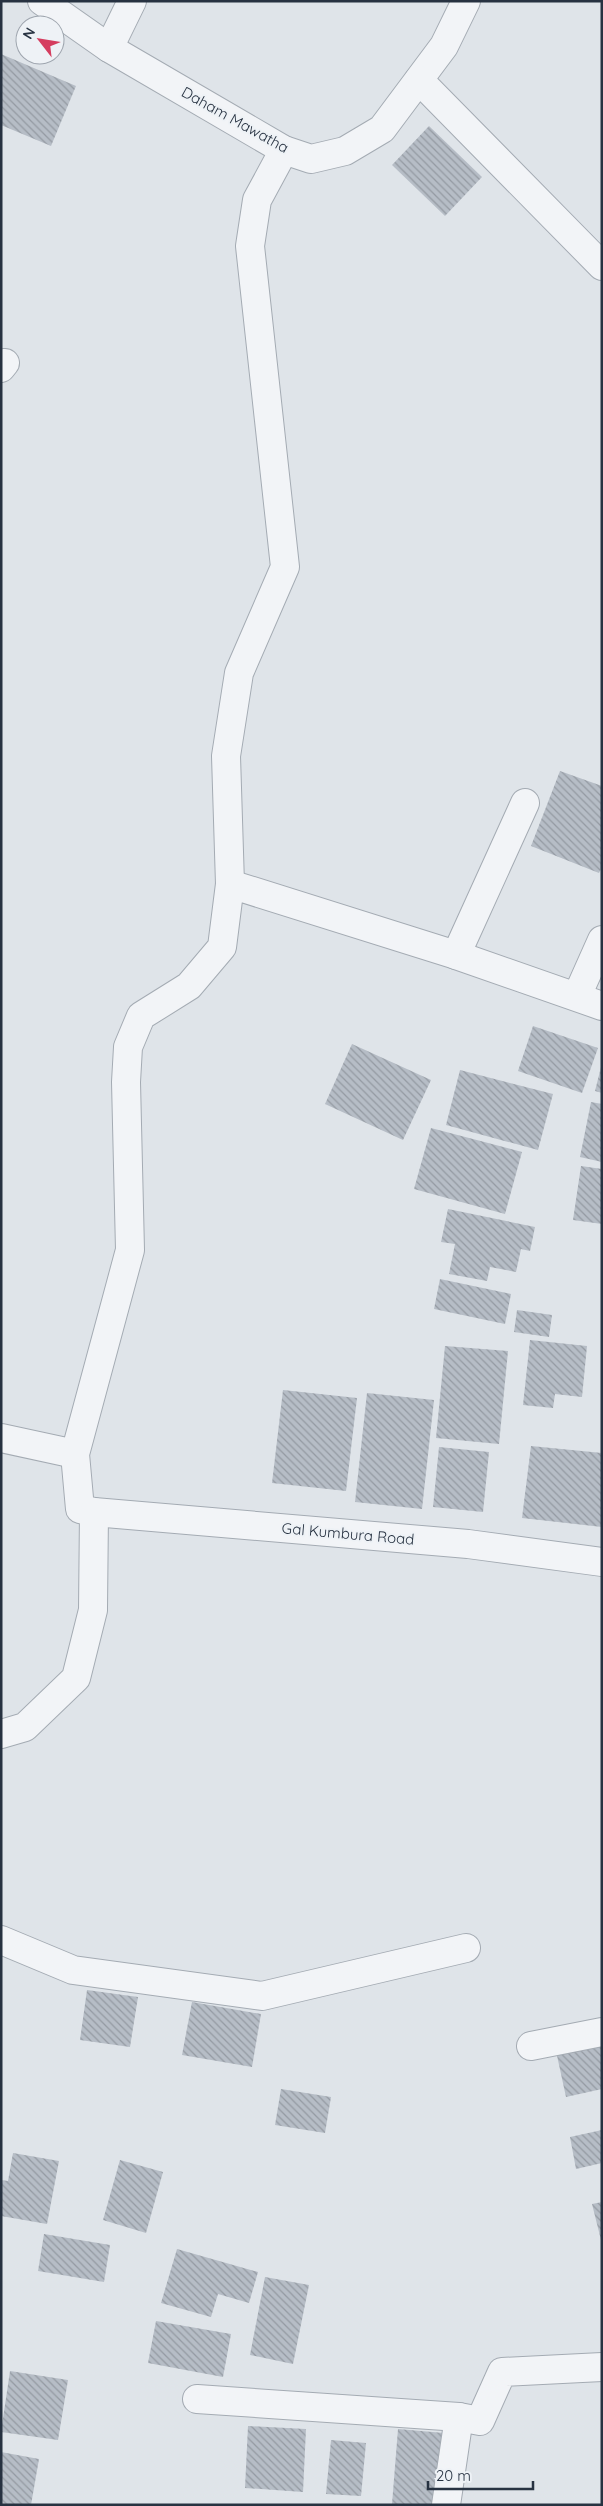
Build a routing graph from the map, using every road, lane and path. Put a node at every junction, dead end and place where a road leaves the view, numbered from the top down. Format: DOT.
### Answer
graph roads {
  1 [pos="42,1"];
  2 [pos="132,1"];
  3 [pos="466,1"];
  4 [pos="109,48"];
  5 [pos="419,80"];
  6 [pos="284,150"];
  7 [pos="602,266"];
  8 [pos="525,803"];
  9 [pos="230,884"];
  10 [pos="602,940"];
  11 [pos="456,955"];
  12 [pos="577,996"];
  13 [pos="602,1006"];
  14 [pos="1,1438"];
  15 [pos="75,1454"];
  16 [pos="94,1512"];
  17 [pos="602,1562"];
  18 [pos="1,1734"];
  19 [pos="1,1940"];
  20 [pos="466,1948"];
  21 [pos="602,2032"];
  22 [pos="531,2046"];
  23 [pos="602,2367"];
  24 [pos="197,2399"];
  25 [pos="458,2417"];
  26 [pos="446,2505"];
  1 -- 4 [label="street, Daham Mawatha"];
  2 -- 4 [label="street"];
  3 -- 5 [label="street, Daham Mawatha"];
  4 -- 6 [label="street, Daham Mawatha"];
  5 -- 6 [label="street, Daham Mawatha"];
  5 -- 7 [label="street"];
  6 -- 9 [label="street"];
  8 -- 11 [label="street"];
  9 -- 11 [label="street"];
  9 -- 15 [label="street"];
  10 -- 12 [label="street"];
  11 -- 12 [label="street"];
  12 -- 13 [label="street"];
  14 -- 15 [label="street"];
  15 -- 16 [label="street"];
  16 -- 17 [label="street, Gal Kumbura Road"];
  16 -- 18 [label="street"];
  19 -- 20 [label="street"];
  21 -- 22 [label="street"];
  23 -- 25 [label="street"];
  24 -- 25 [label="street"];
  25 -- 26 [label="street"];
}
